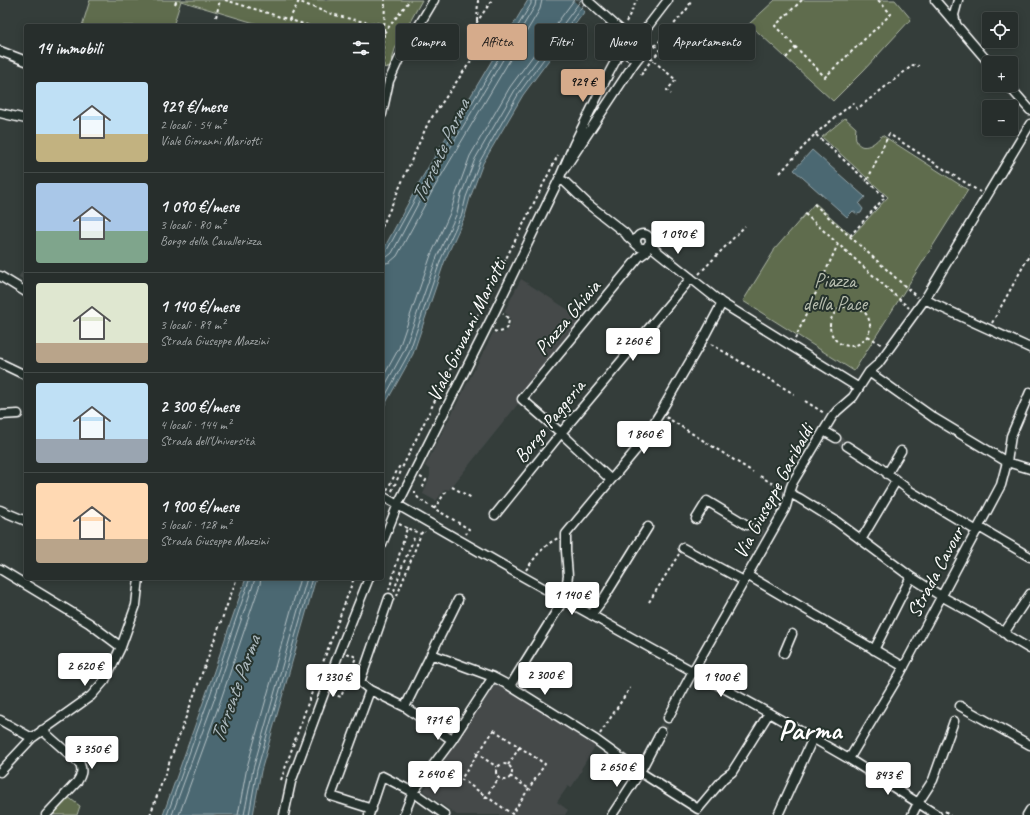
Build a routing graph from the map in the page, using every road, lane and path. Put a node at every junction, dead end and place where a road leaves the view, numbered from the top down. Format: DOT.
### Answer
graph roads {
  1 [pos="176,0"];
  2 [pos="220,0"];
  3 [pos="224,0"];
  4 [pos="298,0"];
  5 [pos="385,0"];
  6 [pos="410,0"];
  7 [pos="434,0"];
  8 [pos="478,0"];
  9 [pos="492,0"];
  10 [pos="587,0"];
  11 [pos="637,0"];
  12 [pos="668,0"];
  13 [pos="692,0"];
  14 [pos="802,0"];
  15 [pos="878,0"];
  16 [pos="935,0"];
  17 [pos="958,0"];
  18 [pos="175,4"];
  19 [pos="216,17"];
  20 [pos="290,20"];
  21 [pos="477,22"];
  22 [pos="303,24"];
  23 [pos="384,24"];
  24 [pos="614,24"];
  25 [pos="624,24"];
  26 [pos="650,24"];
  27 [pos="957,27"];
  28 [pos="384,33"];
  29 [pos="655,46"];
  30 [pos="796,47"];
  31 [pos="651,48"];
  32 [pos="0,51"];
  33 [pos="983,56"];
  34 [pos="786,58"];
  35 [pos="652,59"];
  36 [pos="24,60"];
  37 [pos="616,60"];
  38 [pos="637,60"];
  39 [pos="919,66"];
  40 [pos="641,75"];
  41 [pos="1014,92"];
  42 [pos="671,94"];
  43 [pos="384,105"];
  44 [pos="1030,110"];
  45 [pos="0,114"];
  46 [pos="24,119"];
  47 [pos="1030,124"];
  48 [pos="814,134"];
  49 [pos="559,155"];
  50 [pos="563,171"];
  51 [pos="780,173"];
  52 [pos="559,180"];
  53 [pos="867,181"];
  54 [pos="986,196"];
  55 [pos="814,204"];
  56 [pos="805,214"];
  57 [pos="384,222"];
  58 [pos="745,226"];
  59 [pos="625,233"];
  60 [pos="638,235"];
  61 [pos="850,236"];
  62 [pos="649,243"];
  63 [pos="838,244"];
  64 [pos="638,246"];
  65 [pos="1030,254"];
  66 [pos="639,258"];
  67 [pos="0,276"];
  68 [pos="691,278"];
  69 [pos="24,289"];
  70 [pos="924,300"];
  71 [pos="722,303"];
  72 [pos="915,312"];
  73 [pos="504,314"];
  74 [pos="989,329"];
  75 [pos="494,331"];
  76 [pos="868,336"];
  77 [pos="703,339"];
  78 [pos="792,346"];
  79 [pos="1030,348"];
  80 [pos="888,349"];
  81 [pos="0,363"];
  82 [pos="869,372"];
  83 [pos="23,374"];
  84 [pos="859,388"];
  85 [pos="1030,392"];
  86 [pos="794,394"];
  87 [pos="806,401"];
  88 [pos="660,413"];
  89 [pos="18,414"];
  90 [pos="0,415"];
  91 [pos="832,417"];
  92 [pos="824,431"];
  93 [pos="561,433"];
  94 [pos="836,438"];
  95 [pos="847,446"];
  96 [pos="901,452"];
  97 [pos="1007,462"];
  98 [pos="402,468"];
  99 [pos="1030,469"];
  100 [pos="753,472"];
  101 [pos="887,474"];
  102 [pos="760,476"];
  103 [pos="419,477"];
  104 [pos="610,479"];
  105 [pos="896,481"];
  106 [pos="452,487"];
  107 [pos="422,489"];
  108 [pos="447,490"];
  109 [pos="392,491"];
  110 [pos="789,493"];
  111 [pos="384,494"];
  112 [pos="384,497"];
  113 [pos="472,498"];
  114 [pos="398,504"];
  115 [pos="0,510"];
  116 [pos="496,513"];
  117 [pos="24,520"];
  118 [pos="696,520"];
  119 [pos="748,525"];
  120 [pos="648,527"];
  121 [pos="468,529"];
  122 [pos="978,529"];
  123 [pos="423,531"];
  124 [pos="422,534"];
  125 [pos="566,534"];
  126 [pos="414,538"];
  127 [pos="384,539"];
  128 [pos="861,540"];
  129 [pos="683,548"];
  130 [pos="1030,557"];
  131 [pos="528,568"];
  132 [pos="0,569"];
  133 [pos="911,577"];
  134 [pos="399,578"];
  135 [pos="745,578"];
  136 [pos="404,579"];
  137 [pos="139,580"];
  138 [pos="236,580"];
  139 [pos="353,580"];
  140 [pos="368,580"];
  141 [pos="1030,594"];
  142 [pos="941,596"];
  143 [pos="390,598"];
  144 [pos="564,599"];
  145 [pos="458,600"];
  146 [pos="648,602"];
  147 [pos="591,615"];
  148 [pos="1004,633"];
  149 [pos="792,634"];
  150 [pos="121,647"];
  151 [pos="1030,649"];
  152 [pos="340,650"];
  153 [pos="874,650"];
  154 [pos="784,652"];
  155 [pos="431,654"];
  156 [pos="904,667"];
  157 [pos="693,671"];
  158 [pos="493,677"];
  159 [pos="348,678"];
  160 [pos="360,682"];
  161 [pos="510,686"];
  162 [pos="630,688"];
  163 [pos="370,690"];
  164 [pos="325,691"];
  165 [pos="960,706"];
  166 [pos="405,707"];
  167 [pos="769,713"];
  168 [pos="668,718"];
  169 [pos="0,720"];
  170 [pos="954,720"];
  171 [pos="42,730"];
  172 [pos="661,732"];
  173 [pos="32,738"];
  174 [pos="813,738"];
  175 [pos="452,740"];
  176 [pos="596,740"];
  177 [pos="1030,745"];
  178 [pos="521,746"];
  179 [pos="477,754"];
  180 [pos="849,759"];
  181 [pos="508,765"];
  182 [pos="497,767"];
  183 [pos="0,772"];
  184 [pos="640,772"];
  185 [pos="510,776"];
  186 [pos="499,778"];
  187 [pos="281,782"];
  188 [pos="530,789"];
  189 [pos="413,792"];
  190 [pos="486,798"];
  191 [pos="918,803"];
  192 [pos="1030,810"];
  193 [pos="779,811"];
  194 [pos="370,812"];
  195 [pos="46,815"];
  196 [pos="150,815"];
  197 [pos="284,815"];
  198 [pos="404,815"];
  199 [pos="445,815"];
  200 [pos="612,815"];
  201 [pos="912,815"];
  202 [pos="937,815"];
  203 [pos="1027,815"];
  1 -- 18 [label="path"];
  2 -- 19 [label="path"];
  3 -- 20 [label="path"];
  4 -- 20 [label="path"];
  4 -- 23 [label="path"];
  5 -- 23 [label="path"];
  6 -- 28 [label="path"];
  7 -- 43 [label="street"];
  8 -- 21 [label="path"];
  9 -- 21 [label="path"];
  10 -- 24 [label="street"];
  11 -- 25 [label="path"];
  12 -- 26 [label="street"];
  13 -- 29 [label="path"];
  14 -- 30 [label="path"];
  15 -- 30 [label="path"];
  16 -- 27 [label="street"];
  17 -- 27 [label="street"];
  20 -- 22 [label="path"];
  21 -- 57 [label="path"];
  23 -- 28 [label="path"];
  27 -- 33 [label="street"];
  29 -- 31 [label="path"];
  29 -- 35 [label="path"];
  30 -- 34 [label="path"];
  32 -- 36 [label="street"];
  35 -- 40 [label="path"];
  35 -- 42 [label="path"];
  37 -- 50 [label="street, Viale Giovanni Mariotti"];
  38 -- 50 [label="street, Viale Giovanni Mariotti"];
  39 -- 48 [label="path"];
  41 -- 44 [label="street"];
  45 -- 46 [label="street"];
  47 -- 54 [label="street, Via Giuseppe Garibaldi"];
  48 -- 51 [label="path"];
  48 -- 53 [label="path"];
  49 -- 98 [label="path"];
  50 -- 52 [label="street, Viale Giovanni Mariotti"];
  52 -- 59 [label="street"];
  52 -- 114 [label="street, Viale Giovanni Mariotti"];
  53 -- 54 [label="path"];
  53 -- 61 [label="path"];
  54 -- 70 [label="street, Via Giuseppe Garibaldi"];
  55 -- 61 [label="path"];
  56 -- 63 [label="path"];
  58 -- 68 [label="path"];
  59 -- 60 [label="street"];
  59 -- 64 [label="street"];
  60 -- 62 [label="street"];
  60 -- 64 [label="street"];
  61 -- 70 [label="path"];
  62 -- 64 [label="street"];
  62 -- 66 [label="street, Piazza Ghiaia"];
  62 -- 68 [label="street"];
  63 -- 72 [label="path"];
  63 -- 78 [label="path"];
  64 -- 66 [label="street"];
  65 -- 74 [label="path"];
  66 -- 93 [label="street, Piazza Ghiaia"];
  67 -- 69 [label="street"];
  68 -- 71 [label="street"];
  68 -- 93 [label="street, Borgo Paggeria"];
  70 -- 72 [label="street, Via Giuseppe Garibaldi"];
  70 -- 74 [label="street"];
  71 -- 77 [label="street"];
  71 -- 78 [label="street"];
  72 -- 80 [label="street, Via Giuseppe Garibaldi"];
  73 -- 75 [label="path"];
  74 -- 79 [label="street"];
  76 -- 76 [label="path"];
  76 -- 80 [label="path"];
  77 -- 86 [label="path"];
  77 -- 88 [label="street"];
  78 -- 84 [label="street"];
  80 -- 82 [label="street, Via Giuseppe Garibaldi"];
  81 -- 83 [label="street"];
  82 -- 84 [label="street, Via Giuseppe Garibaldi"];
  82 -- 97 [label="street"];
  84 -- 91 [label="street, Via Giuseppe Garibaldi"];
  85 -- 97 [label="street, Strada Cavour"];
  87 -- 91 [label="path"];
  88 -- 100 [label="path"];
  88 -- 104 [label="street"];
  89 -- 90 [label="street"];
  91 -- 92 [label="street, Via Giuseppe Garibaldi"];
  92 -- 94 [label="street"];
  92 -- 110 [label="street, Via Giuseppe Garibaldi"];
  93 -- 104 [label="street"];
  93 -- 116 [label="street, Borgo Paggeria"];
  95 -- 101 [label="street"];
  96 -- 101 [label="street"];
  97 -- 99 [label="street"];
  97 -- 122 [label="street, Strada Cavour"];
  98 -- 109 [label="path"];
  98 -- 111 [label="path"];
  101 -- 105 [label="street"];
  102 -- 110 [label="path"];
  103 -- 107 [label="path"];
  104 -- 125 [label="street"];
  105 -- 122 [label="street"];
  105 -- 128 [label="street"];
  106 -- 113 [label="path"];
  108 -- 121 [label="path"];
  110 -- 128 [label="street"];
  110 -- 135 [label="street, Via Giuseppe Garibaldi"];
  112 -- 114 [label="street"];
  114 -- 127 [label="street, Viale Giovanni Mariotti"];
  114 -- 144 [label="street"];
  115 -- 117 [label="street"];
  118 -- 119 [label="street"];
  120 -- 147 [label="street"];
  122 -- 130 [label="street"];
  122 -- 142 [label="street, Strada Cavour"];
  123 -- 124 [label="path"];
  124 -- 136 [label="path"];
  124 -- 143 [label="path"];
  125 -- 131 [label="path"];
  125 -- 144 [label="street"];
  126 -- 134 [label="path"];
  128 -- 133 [label="street"];
  129 -- 135 [label="street"];
  129 -- 146 [label="path"];
  132 -- 150 [label="street"];
  133 -- 142 [label="street"];
  133 -- 153 [label="street"];
  134 -- 136 [label="path"];
  134 -- 143 [label="path"];
  135 -- 153 [label="street"];
  135 -- 157 [label="street, Via Giuseppe Garibaldi"];
  136 -- 143 [label="path"];
  137 -- 150 [label="street"];
  138 -- 196 [label="path"];
  139 -- 187 [label="path"];
  140 -- 152 [label="street"];
  141 -- 148 [label="street"];
  142 -- 148 [label="street"];
  142 -- 156 [label="street, Strada Cavour"];
  143 -- 160 [label="street"];
  144 -- 147 [label="street"];
  144 -- 161 [label="street"];
  145 -- 155 [label="street"];
  147 -- 157 [label="street"];
  148 -- 151 [label="street"];
  149 -- 154 [label="street"];
  150 -- 171 [label="street"];
  152 -- 159 [label="path"];
  152 -- 164 [label="street"];
  153 -- 156 [label="street"];
  155 -- 158 [label="street"];
  155 -- 166 [label="street"];
  156 -- 180 [label="street, Strada Cavour"];
  157 -- 167 [label="street"];
  157 -- 168 [label="street, Via Giuseppe Garibaldi"];
  158 -- 161 [label="street"];
  158 -- 175 [label="street"];
  159 -- 160 [label="path"];
  159 -- 164 [label="path"];
  160 -- 163 [label="street"];
  161 -- 176 [label="street"];
  162 -- 176 [label="path"];
  163 -- 166 [label="street"];
  163 -- 194 [label="street"];
  164 -- 197 [label="street"];
  165 -- 177 [label="street"];
  166 -- 175 [label="street"];
  167 -- 174 [label="street"];
  167 -- 184 [label="street"];
  169 -- 173 [label="street"];
  170 -- 191 [label="street"];
  171 -- 173 [label="street"];
  171 -- 195 [label="street"];
  172 -- 184 [label="street"];
  173 -- 183 [label="street"];
  174 -- 180 [label="street"];
  174 -- 193 [label="street"];
  175 -- 189 [label="street"];
  176 -- 184 [label="street"];
  178 -- 179 [label="path"];
  178 -- 181 [label="path"];
  178 -- 188 [label="path"];
  179 -- 182 [label="path"];
  179 -- 190 [label="path"];
  180 -- 191 [label="street"];
  181 -- 182 [label="path"];
  181 -- 185 [label="path"];
  182 -- 186 [label="path"];
  184 -- 200 [label="street"];
  185 -- 186 [label="path"];
  185 -- 188 [label="path"];
  186 -- 190 [label="path"];
  188 -- 190 [label="path"];
  189 -- 194 [label="street"];
  189 -- 198 [label="street"];
  189 -- 199 [label="street"];
  191 -- 201 [label="street"];
  191 -- 202 [label="street"];
  192 -- 203 [label="street"];
}
